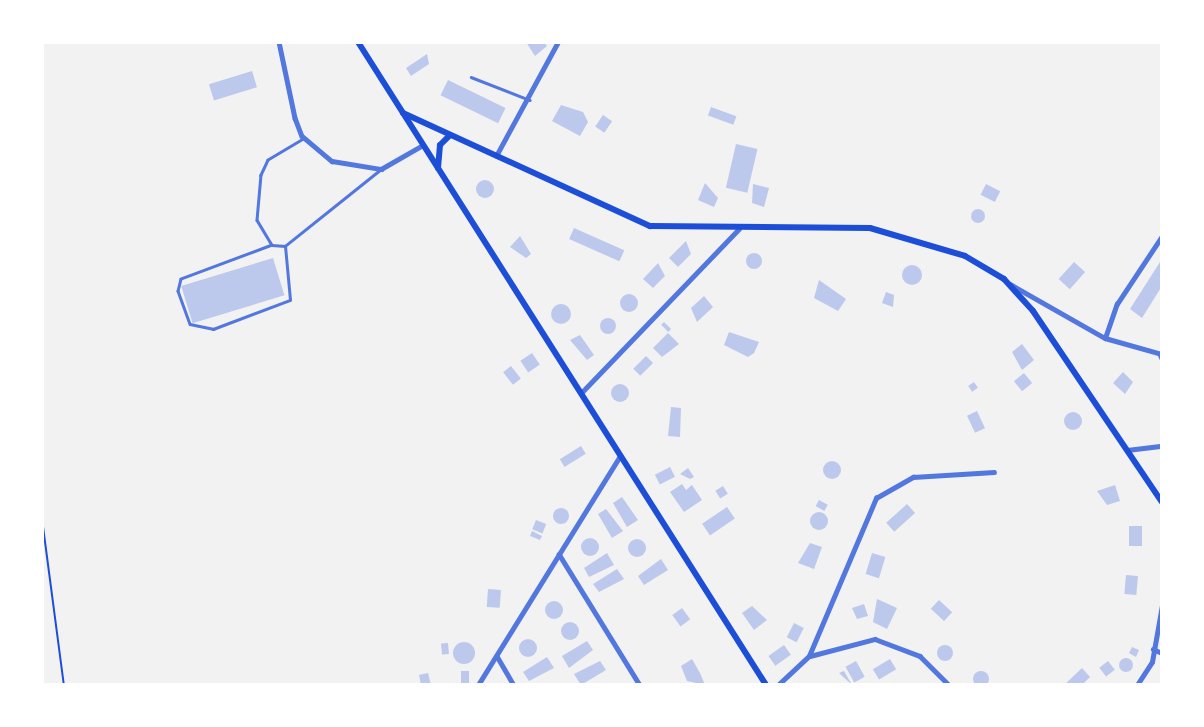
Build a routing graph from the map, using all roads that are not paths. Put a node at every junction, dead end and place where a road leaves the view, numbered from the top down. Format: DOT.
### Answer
graph roads {
  1 [pos="279,42"];
  2 [pos="358,42"];
  3 [pos="558,42"];
  4 [pos="471,77"];
  5 [pos="530,100"];
  6 [pos="403,113"];
  7 [pos="449,136"];
  8 [pos="305,138"];
  9 [pos="423,145"];
  10 [pos="496,156"];
  11 [pos="438,168"];
  12 [pos="381,169"];
  13 [pos="738,229"];
  14 [pos="1162,236"];
  15 [pos="272,245"];
  16 [pos="285,246"];
  17 [pos="1004,279"];
  18 [pos="1105,338"];
  19 [pos="1160,354"];
  20 [pos="1162,361"];
  21 [pos="582,393"];
  22 [pos="1162,446"];
  23 [pos="1127,450"];
  24 [pos="620,456"];
  25 [pos="994,472"];
  26 [pos="1162,502"];
  27 [pos="559,554"];
  28 [pos="1162,605"];
  29 [pos="1153,649"];
  30 [pos="1162,653"];
  31 [pos="497,655"];
  32 [pos="810,656"];
  33 [pos="478,685"];
  34 [pos="514,685"];
  35 [pos="640,685"];
  36 [pos="766,685"];
  37 [pos="778,685"];
  38 [pos="949,685"];
  39 [pos="1137,685"];
  1 -- 8 [label="street"];
  2 -- 6 [label="main road"];
  3 -- 5 [label="street"];
  4 -- 5 [label="lane"];
  5 -- 10 [label="street"];
  6 -- 7 [label="main road"];
  6 -- 9 [label="main road"];
  7 -- 10 [label="main road"];
  7 -- 11 [label="main road"];
  8 -- 12 [label="street"];
  8 -- 15 [label="lane"];
  9 -- 11 [label="main road"];
  9 -- 12 [label="street"];
  10 -- 13 [label="main road"];
  11 -- 21 [label="main road"];
  12 -- 16 [label="lane"];
  13 -- 17 [label="main road"];
  13 -- 21 [label="street"];
  14 -- 18 [label="street"];
  15 -- 16 [label="lane"];
  15 -- 16 [label="lane"];
  17 -- 18 [label="street"];
  17 -- 23 [label="main road"];
  18 -- 19 [label="street"];
  19 -- 20 [label="lane"];
  21 -- 24 [label="main road"];
  22 -- 23 [label="street"];
  23 -- 26 [label="main road"];
  24 -- 27 [label="street"];
  24 -- 36 [label="main road"];
  25 -- 32 [label="street"];
  27 -- 31 [label="street"];
  27 -- 35 [label="street"];
  28 -- 29 [label="street"];
  29 -- 30 [label="street"];
  29 -- 39 [label="street"];
  31 -- 33 [label="street"];
  31 -- 34 [label="street"];
  32 -- 37 [label="street"];
  32 -- 38 [label="street"];
}
